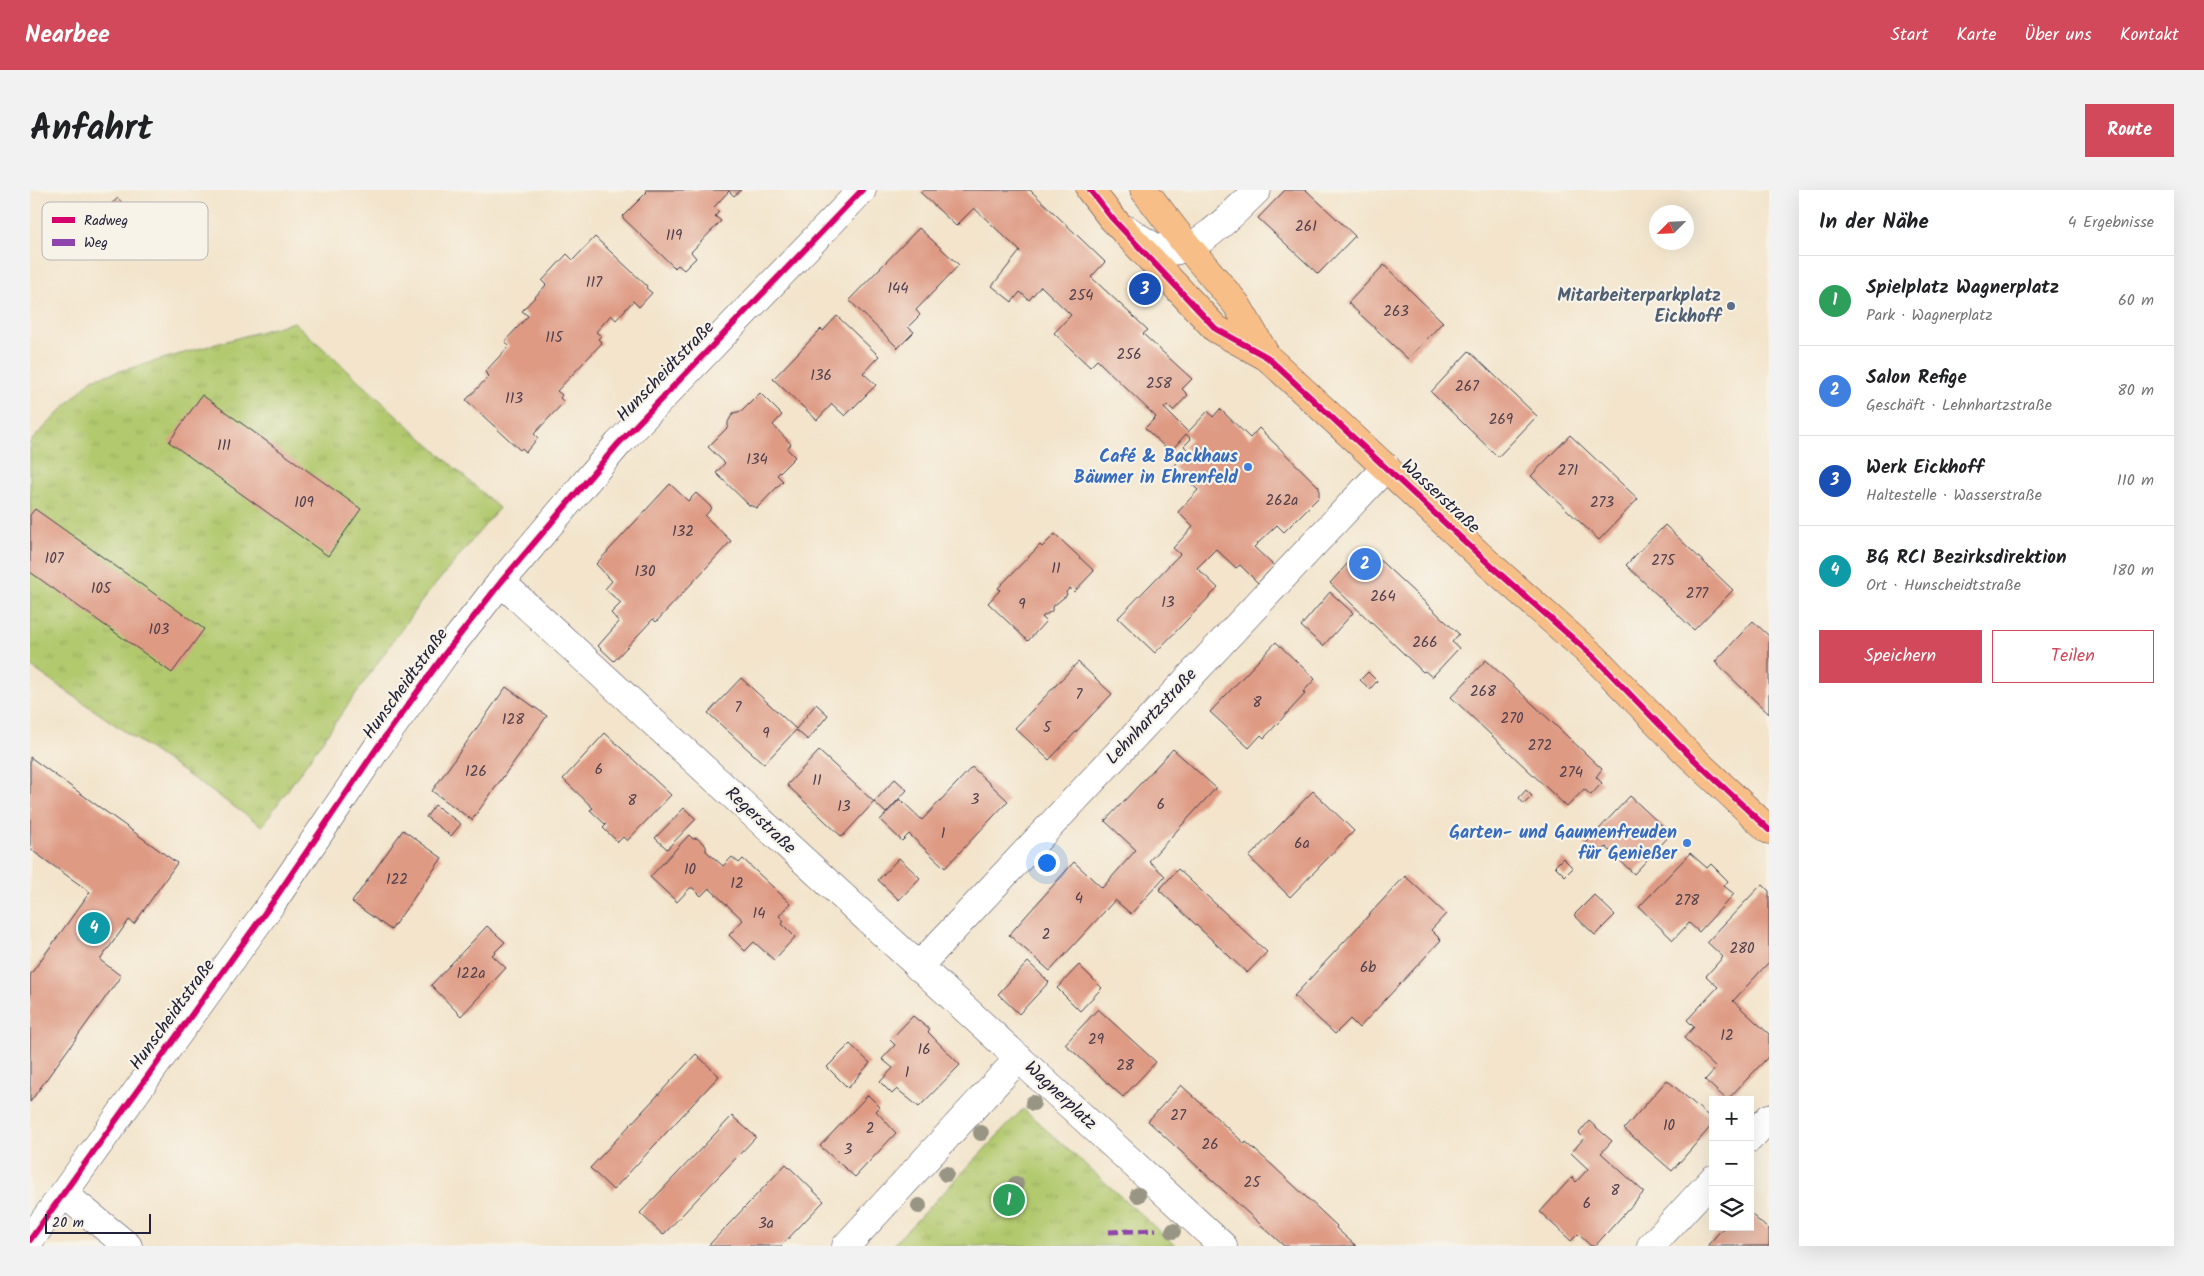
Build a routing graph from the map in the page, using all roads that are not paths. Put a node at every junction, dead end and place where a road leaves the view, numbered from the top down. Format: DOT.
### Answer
graph roads {
  1 [pos="862,190"];
  2 [pos="1090,190"];
  3 [pos="1144,190"];
  4 [pos="1257,190"];
  5 [pos="1111,217"];
  6 [pos="1188,247"];
  7 [pos="1266,357"];
  8 [pos="1386,467"];
  9 [pos="501,582"];
  10 [pos="1769,830"];
  11 [pos="918,967"];
  12 [pos="1019,1058"];
  13 [pos="1769,1118"];
  14 [pos="1754,1134"];
  15 [pos="1709,1183"];
  16 [pos="64,1194"];
  17 [pos="30,1240"];
  18 [pos="128,1246"];
  19 [pos="846,1246"];
  20 [pos="1223,1246"];
  21 [pos="1651,1246"];
  1 -- 9 [label="street, Hunscheidtstraße"];
  2 -- 5 [label="main road, Wasserstraße"];
  3 -- 6 [label="main road, Wasserstraße"];
  4 -- 6 [label="street"];
  5 -- 6 [label="street"];
  5 -- 7 [label="main road, Wasserstraße"];
  6 -- 7 [label="main road, Wasserstraße"];
  7 -- 8 [label="main road, Wasserstraße"];
  8 -- 10 [label="main road, Wasserstraße"];
  8 -- 11 [label="street, Lehnhartzstraße"];
  9 -- 11 [label="street, Regerstraße"];
  9 -- 16 [label="street, Hunscheidtstraße"];
  11 -- 12 [label="street, Regerstraße"];
  12 -- 19 [label="street, Wagnerplatz"];
  12 -- 20 [label="street, Wagnerplatz"];
  13 -- 14 [label="street"];
  15 -- 21 [label="street"];
  16 -- 17 [label="street, Hunscheidtstraße"];
  16 -- 18 [label="street"];
}
